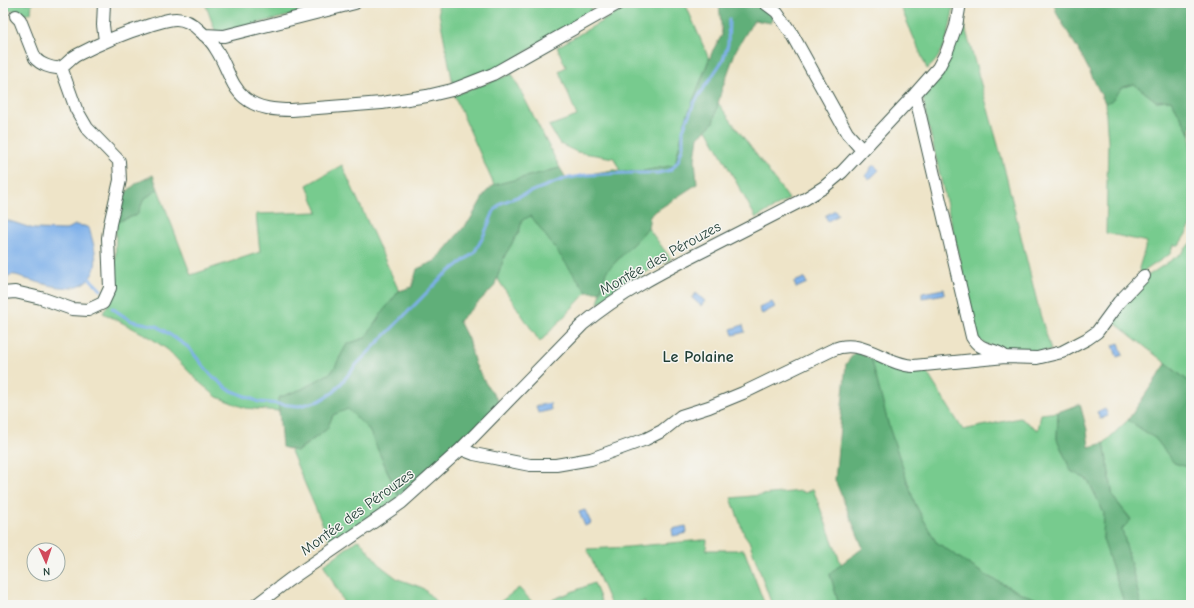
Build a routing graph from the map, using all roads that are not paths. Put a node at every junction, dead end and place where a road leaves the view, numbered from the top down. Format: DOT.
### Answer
graph roads {
  1 [pos="104,3"];
  2 [pos="355,3"];
  3 [pos="620,3"];
  4 [pos="765,3"];
  5 [pos="960,3"];
  6 [pos="16,16"];
  7 [pos="204,35"];
  8 [pos="224,36"];
  9 [pos="105,41"];
  10 [pos="216,50"];
  11 [pos="61,67"];
  12 [pos="915,94"];
  13 [pos="862,150"];
  14 [pos="1144,276"];
  15 [pos="3,293"];
  16 [pos="1005,356"];
  17 [pos="461,448"];
  18 [pos="256,605"];
  1 -- 9 [label="street"];
  2 -- 8 [label="street"];
  3 -- 10 [label="street"];
  4 -- 13 [label="street"];
  5 -- 12 [label="street, Montée des Pérouzes"];
  6 -- 11 [label="street"];
  7 -- 8 [label="street"];
  7 -- 9 [label="street"];
  7 -- 10 [label="street"];
  8 -- 10 [label="street"];
  9 -- 11 [label="street"];
  11 -- 15 [label="street"];
  12 -- 13 [label="street, Montée des Pérouzes"];
  12 -- 16 [label="street"];
  13 -- 17 [label="street, Montée des Pérouzes"];
  14 -- 16 [label="street"];
  16 -- 17 [label="street"];
  17 -- 18 [label="street, Montée des Pérouzes"];
}
